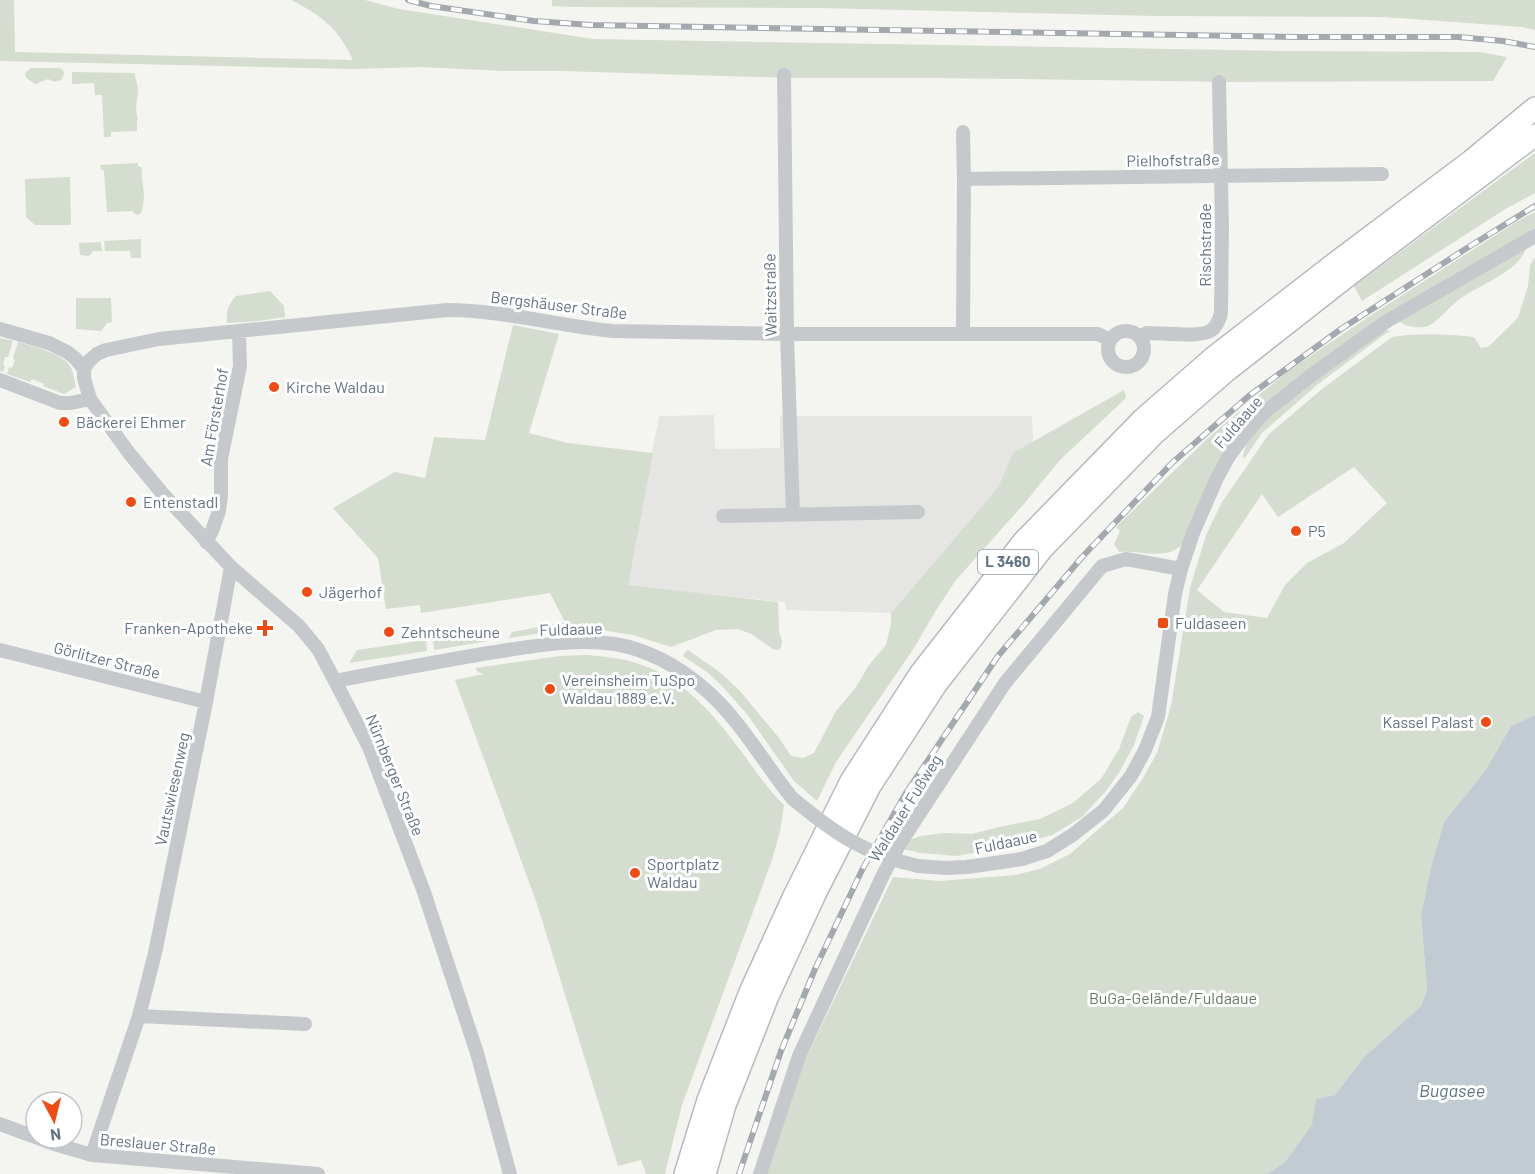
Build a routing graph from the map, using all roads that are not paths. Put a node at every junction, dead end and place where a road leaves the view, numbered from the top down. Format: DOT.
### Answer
graph roads {
  1 [pos="784,75"];
  2 [pos="1219,82"];
  3 [pos="1535,108"];
  4 [pos="963,132"];
  5 [pos="1535,135"];
  6 [pos="1382,174"];
  7 [pos="1220,176"];
  8 [pos="964,179"];
  9 [pos="1535,236"];
  10 [pos="0,329"];
  11 [pos="239,332"];
  12 [pos="963,333"];
  13 [pos="787,334"];
  14 [pos="1141,339"];
  15 [pos="1110,340"];
  16 [pos="84,369"];
  17 [pos="0,380"];
  18 [pos="90,399"];
  19 [pos="918,512"];
  20 [pos="793,514"];
  21 [pos="723,516"];
  22 [pos="206,542"];
  23 [pos="231,567"];
  24 [pos="1181,569"];
  25 [pos="0,650"];
  26 [pos="335,681"];
  27 [pos="206,702"];
  28 [pos="139,1016"];
  29 [pos="305,1024"];
  30 [pos="0,1124"];
  31 [pos="92,1155"];
  32 [pos="318,1174"];
  33 [pos="510,1174"];
  34 [pos="685,1174"];
  35 [pos="705,1174"];
  36 [pos="760,1174"];
  1 -- 13 [label="street, Waitzstraße"];
  2 -- 7 [label="street, Rischstraße"];
  3 -- 34 [label="main road, L 3460"];
  4 -- 8 [label="street"];
  5 -- 35 [label="main road, L 3460"];
  6 -- 7 [label="street, Pielhofstraße"];
  7 -- 8 [label="street, Pielhofstraße"];
  7 -- 14 [label="street, Rischstraße"];
  8 -- 12 [label="street"];
  9 -- 24 [label="street, Fuldaaue"];
  10 -- 16 [label="street"];
  11 -- 13 [label="street, Bergshäuser Straße"];
  11 -- 16 [label="street, Bergshäuser Straße"];
  11 -- 22 [label="street, Am Försterhof"];
  12 -- 13 [label="street, Bergshäuser Straße"];
  12 -- 15 [label="street, Bergshäuser Straße"];
  13 -- 20 [label="street, Waitzstraße"];
  14 -- 15 [label="street, Bergshäuser Straße"];
  14 -- 15 [label="street"];
  16 -- 18 [label="street, Nürnberger Straße"];
  17 -- 18 [label="street"];
  18 -- 22 [label="street, Nürnberger Straße"];
  19 -- 20 [label="street"];
  20 -- 21 [label="street"];
  22 -- 23 [label="street, Nürnberger Straße"];
  23 -- 26 [label="street, Nürnberger Straße"];
  23 -- 27 [label="street, Vautswiesenweg"];
  24 -- 26 [label="street, Fuldaaue, bridge"];
  24 -- 36 [label="street, Waldauer Fußweg"];
  25 -- 27 [label="street, Görlitzer Straße"];
  26 -- 33 [label="street, Nürnberger Straße"];
  27 -- 28 [label="street, Vautswiesenweg"];
  28 -- 29 [label="street"];
  28 -- 31 [label="street, Vautswiesenweg"];
  30 -- 31 [label="street, Breslauer Straße"];
  31 -- 32 [label="street, Breslauer Straße"];
}
